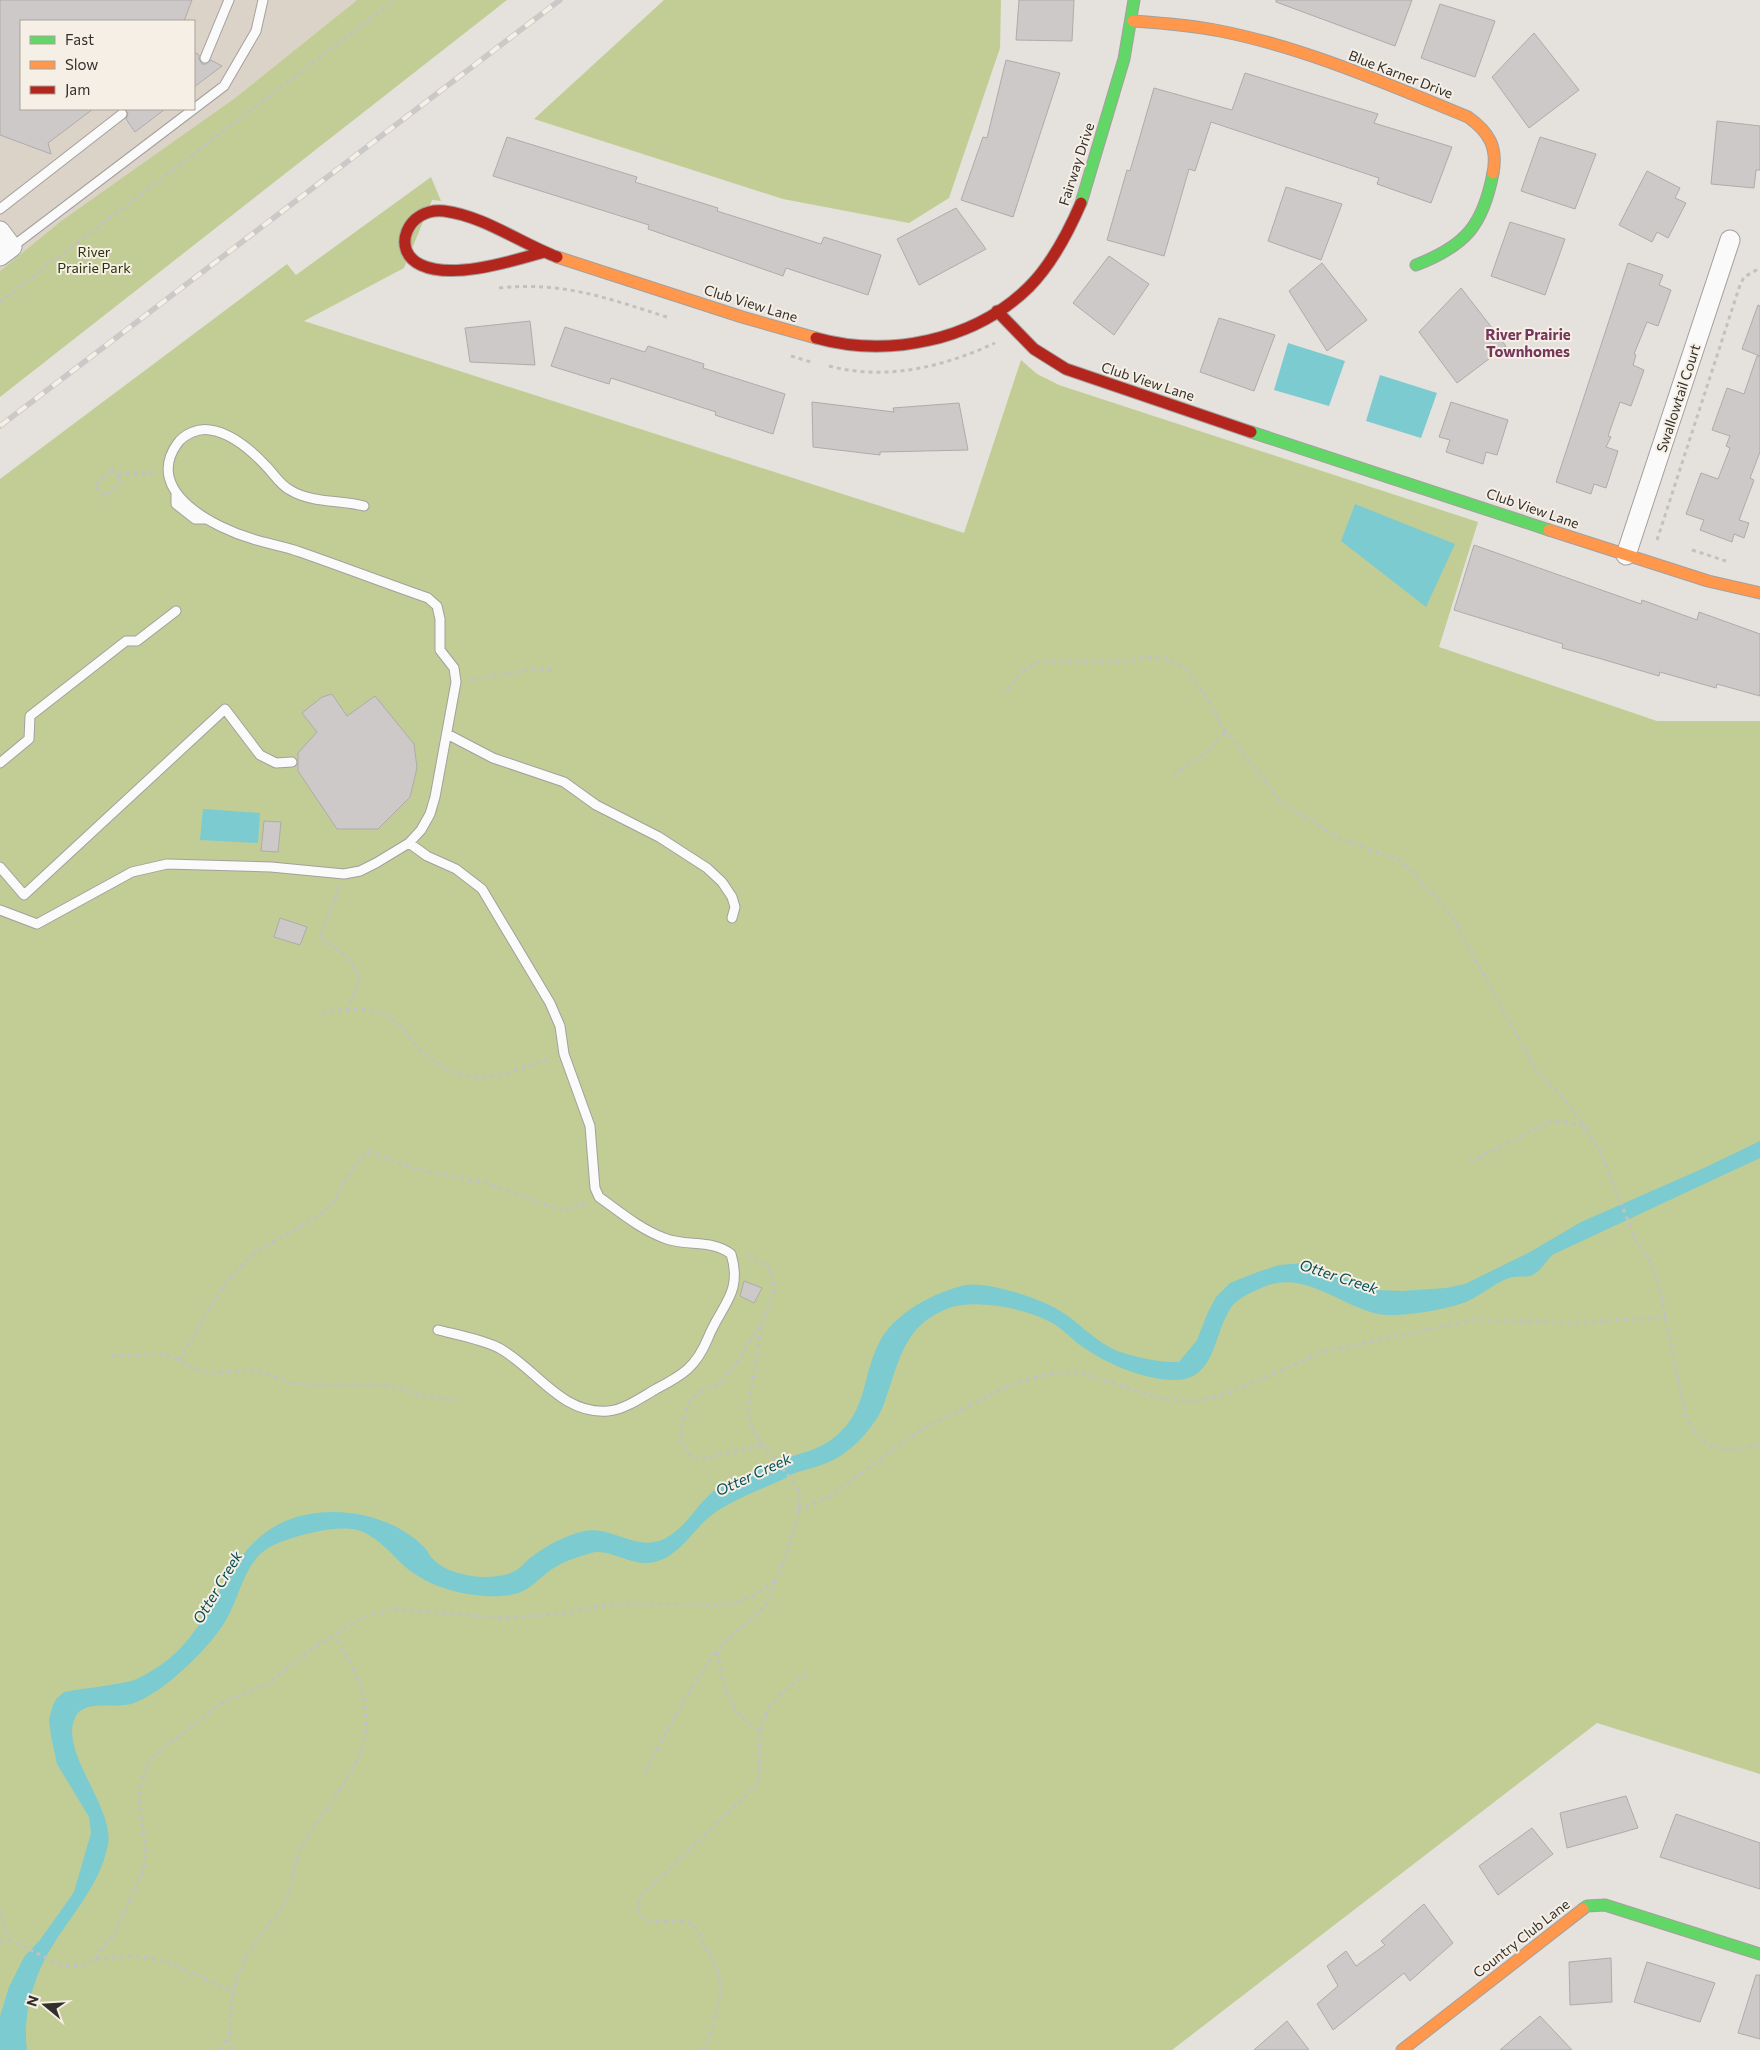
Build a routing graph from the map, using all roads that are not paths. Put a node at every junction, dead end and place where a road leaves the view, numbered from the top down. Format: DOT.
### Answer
graph roads {
  1 [pos="229,0"];
  2 [pos="263,0"];
  3 [pos="1134,0"];
  4 [pos="1133,21"];
  5 [pos="205,58"];
  6 [pos="195,108"];
  7 [pos="192,110"];
  8 [pos="122,114"];
  9 [pos="0,209"];
  10 [pos="0,231"];
  11 [pos="1730,240"];
  12 [pos="6,252"];
  13 [pos="544,252"];
  14 [pos="1416,265"];
  15 [pos="997,311"];
  16 [pos="364,506"];
  17 [pos="1626,555"];
  18 [pos="1760,593"];
  19 [pos="176,611"];
  20 [pos="447,734"];
  21 [pos="292,762"];
  22 [pos="0,763"];
  23 [pos="409,843"];
  24 [pos="0,867"];
  25 [pos="0,910"];
  26 [pos="732,918"];
  27 [pos="438,1330"];
  28 [pos="1760,1954"];
  29 [pos="1426,2042"];
  30 [pos="1402,2050"];
  1 -- 5 [label="lane"];
  2 -- 6 [label="lane"];
  3 -- 4 [label="street, Fairway Drive"];
  4 -- 14 [label="street, Blue Karner Drive"];
  4 -- 15 [label="street, Fairway Drive"];
  7 -- 12 [label="lane"];
  8 -- 9 [label="lane"];
  10 -- 12 [label="street"];
  11 -- 17 [label="street, Swallowtail Court"];
  13 -- 13 [label="street, Club View Lane"];
  13 -- 15 [label="street, Club View Lane"];
  15 -- 17 [label="street, Club View Lane"];
  16 -- 20 [label="lane"];
  17 -- 18 [label="street, Club View Lane"];
  19 -- 22 [label="lane"];
  20 -- 23 [label="lane"];
  20 -- 26 [label="lane"];
  21 -- 24 [label="lane"];
  23 -- 25 [label="lane"];
  23 -- 27 [label="lane"];
  28 -- 29 [label="street, Country Club Lane"];
  29 -- 30 [label="street, Country Club Lane"];
}
